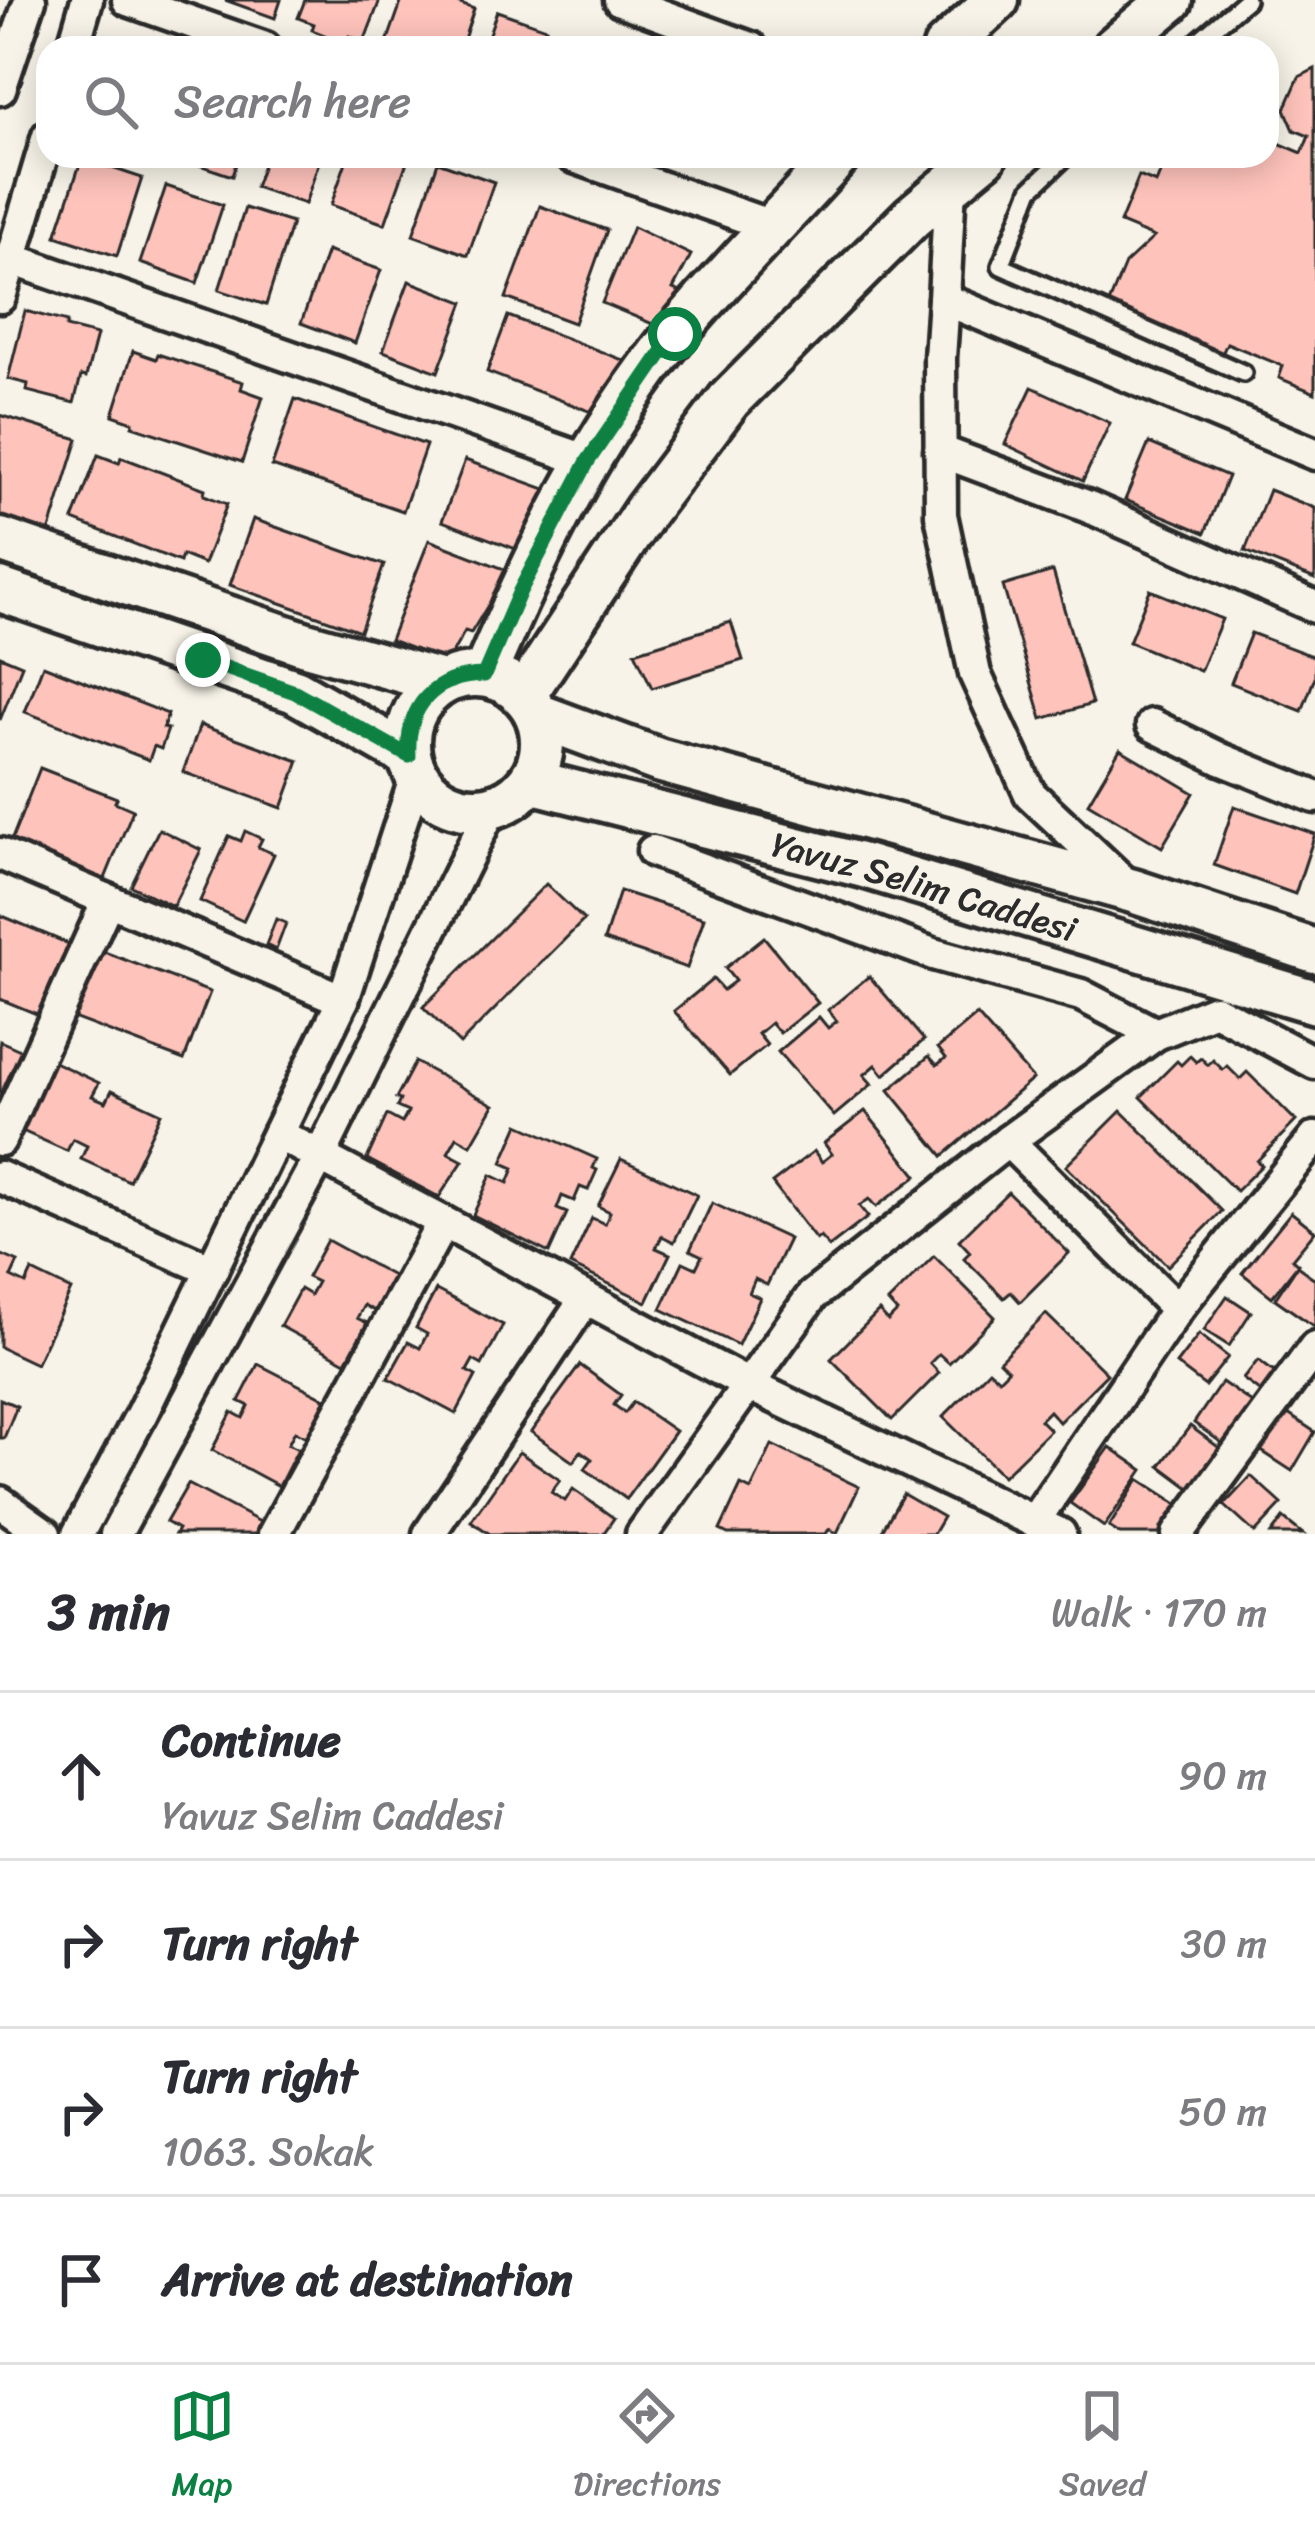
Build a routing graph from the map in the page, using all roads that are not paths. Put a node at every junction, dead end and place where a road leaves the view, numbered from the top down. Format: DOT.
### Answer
graph roads {
  1 [pos="30,0"];
  2 [pos="87,0"];
  3 [pos="128,0"];
  4 [pos="997,0"];
  5 [pos="1171,0"];
  6 [pos="1246,0"];
  7 [pos="631,2"];
  8 [pos="77,36"];
  9 [pos="231,36"];
  10 [pos="720,36"];
  11 [pos="958,36"];
  12 [pos="1128,36"];
  13 [pos="1204,36"];
  14 [pos="0,89"];
  15 [pos="39,168"];
  16 [pos="606,168"];
  17 [pos="827,168"];
  18 [pos="972,168"];
  19 [pos="1053,168"];
  20 [pos="950,186"];
  21 [pos="774,227"];
  22 [pos="12,259"];
  23 [pos="0,297"];
  24 [pos="944,299"];
  25 [pos="1243,373"];
  26 [pos="940,451"];
  27 [pos="1315,454"];
  28 [pos="588,461"];
  29 [pos="0,540"];
  30 [pos="0,590"];
  31 [pos="1315,608"];
  32 [pos="484,675"];
  33 [pos="442,682"];
  34 [pos="530,705"];
  35 [pos="1152,725"];
  36 [pos="412,766"];
  37 [pos="530,781"];
  38 [pos="1315,797"];
  39 [pos="493,807"];
  40 [pos="653,851"];
  41 [pos="0,854"];
  42 [pos="1133,891"];
  43 [pos="107,900"];
  44 [pos="1315,951"];
  45 [pos="343,1000"];
  46 [pos="1315,1002"];
  47 [pos="1156,1034"];
  48 [pos="1315,1063"];
  49 [pos="278,1134"];
  50 [pos="1315,1138"];
  51 [pos="0,1140"];
  52 [pos="1008,1141"];
  53 [pos="320,1156"];
  54 [pos="0,1177"];
  55 [pos="443,1222"];
  56 [pos="212,1270"];
  57 [pos="586,1298"];
  58 [pos="1177,1309"];
  59 [pos="1315,1347"];
  60 [pos="747,1384"];
  61 [pos="0,1502"];
  62 [pos="1048,1527"];
  63 [pos="45,1534"];
  64 [pos="78,1534"];
  65 [pos="116,1534"];
  66 [pos="274,1534"];
  67 [pos="429,1534"];
  68 [pos="642,1534"];
  69 [pos="1178,1534"];
  1 -- 14 [label="street"];
  2 -- 8 [label="street"];
  3 -- 9 [label="street"];
  4 -- 11 [label="main road"];
  5 -- 12 [label="main road"];
  6 -- 13 [label="lane"];
  7 -- 10 [label="street"];
  15 -- 22 [label="street"];
  16 -- 21 [label="street"];
  17 -- 21 [label="main road"];
  18 -- 20 [label="main road"];
  19 -- 25 [label="lane"];
  20 -- 24 [label="street"];
  20 -- 34 [label="main road"];
  21 -- 28 [label="main road"];
  22 -- 23 [label="street"];
  22 -- 28 [label="street"];
  24 -- 26 [label="street"];
  24 -- 27 [label="street"];
  26 -- 31 [label="street"];
  26 -- 42 [label="street"];
  28 -- 32 [label="main road"];
  29 -- 33 [label="main road"];
  30 -- 36 [label="main road"];
  32 -- 33 [label="main road"];
  32 -- 34 [label="main road"];
  33 -- 36 [label="main road"];
  34 -- 37 [label="main road"];
  34 -- 42 [label="main road, Yavuz Selim Caddesi"];
  35 -- 38 [label="street"];
  36 -- 39 [label="main road"];
  36 -- 45 [label="street"];
  37 -- 39 [label="main road"];
  37 -- 46 [label="main road, Yavuz Selim Caddesi"];
  39 -- 53 [label="street"];
  40 -- 47 [label="street"];
  41 -- 43 [label="street"];
  42 -- 44 [label="main road, Yavuz Selim Caddesi"];
  43 -- 45 [label="street"];
  43 -- 51 [label="street"];
  45 -- 49 [label="street"];
  47 -- 48 [label="street"];
  47 -- 52 [label="street"];
  49 -- 53 [label="street"];
  49 -- 56 [label="street"];
  50 -- 58 [label="street"];
  52 -- 58 [label="street"];
  52 -- 60 [label="street"];
  53 -- 55 [label="street"];
  53 -- 65 [label="street"];
  54 -- 56 [label="street"];
  55 -- 57 [label="street"];
  55 -- 66 [label="street"];
  56 -- 64 [label="street"];
  57 -- 60 [label="street"];
  57 -- 67 [label="street"];
  58 -- 62 [label="street"];
  59 -- 69 [label="street"];
  60 -- 62 [label="street"];
  60 -- 68 [label="street"];
  61 -- 63 [label="street"];
}
